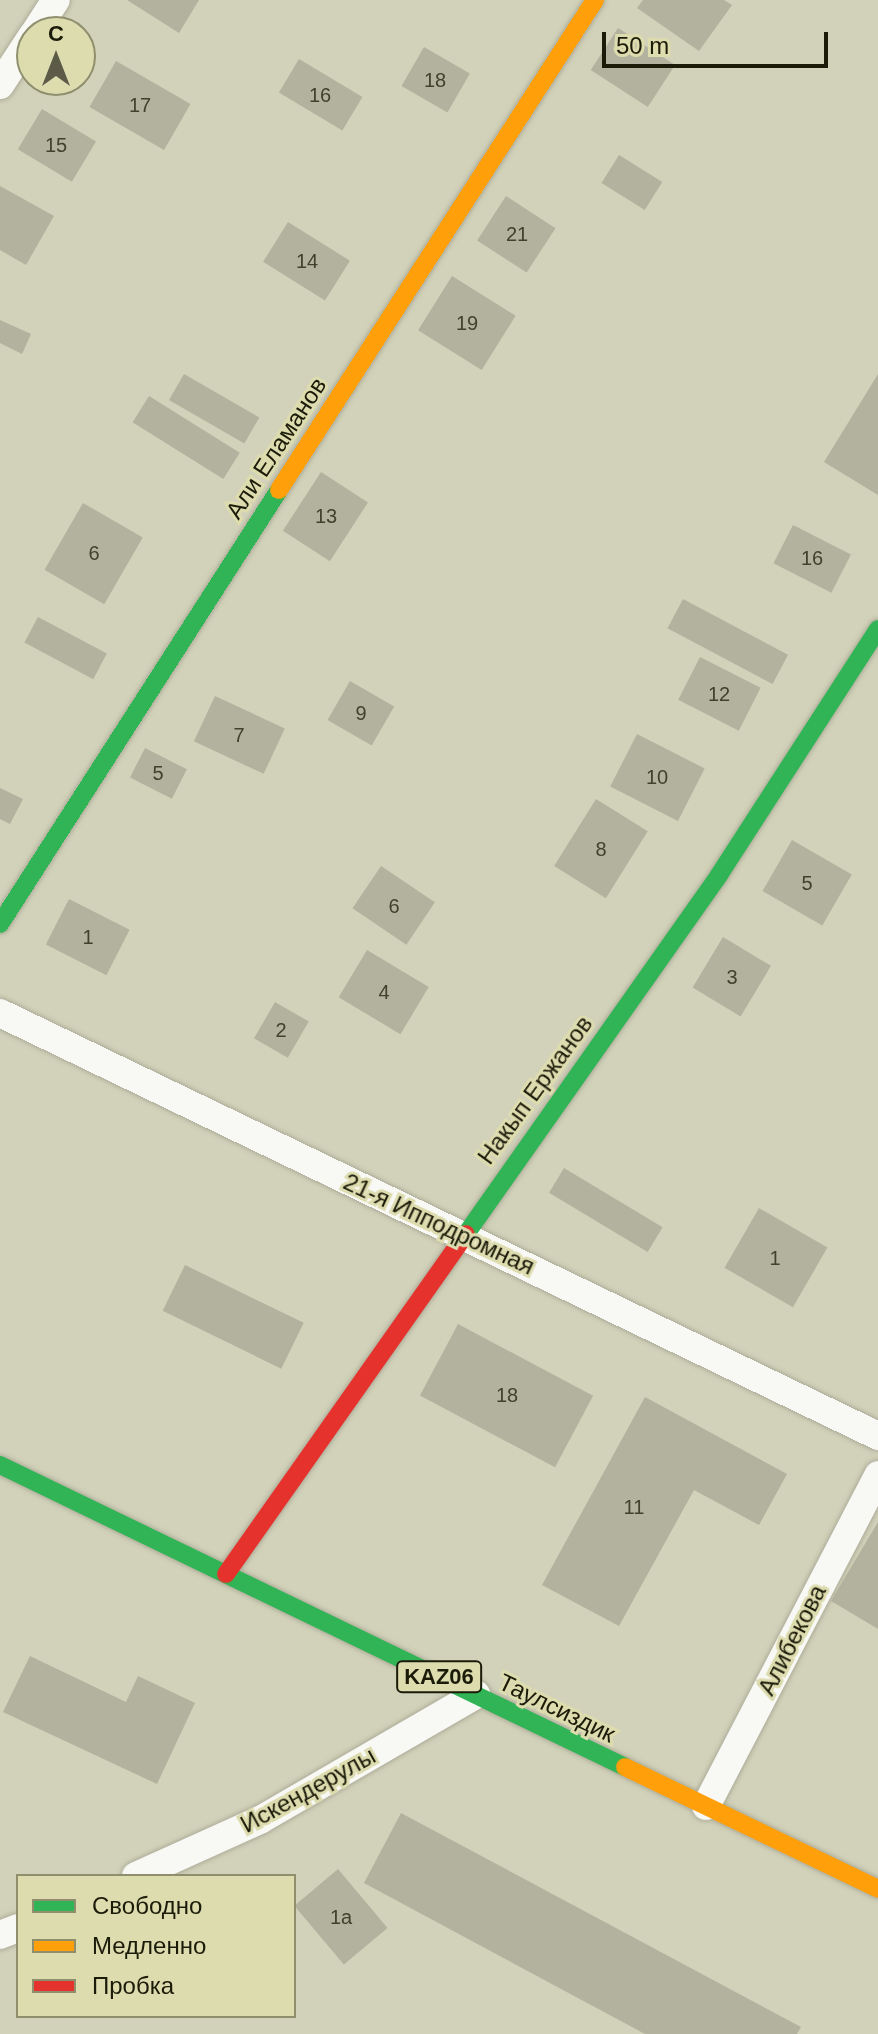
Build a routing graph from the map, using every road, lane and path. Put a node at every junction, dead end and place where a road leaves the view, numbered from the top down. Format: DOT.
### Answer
graph roads {
  1 [pos="56,0"];
  2 [pos="595,0"];
  3 [pos="43,16"];
  4 [pos="16,53"];
  5 [pos="0,85"];
  6 [pos="878,629"];
  7 [pos="0,924"];
  8 [pos="0,1013"];
  9 [pos="460,1235"];
  10 [pos="878,1436"];
  11 [pos="0,1465"];
  12 [pos="878,1475"];
  13 [pos="226,1574"];
  14 [pos="476,1695"];
  15 [pos="706,1806"];
  16 [pos="140,1874"];
  17 [pos="878,1889"];
  1 -- 3 [label="street"];
  2 -- 7 [label="street, Али Еламанов"];
  4 -- 5 [label="street"];
  6 -- 9 [label="street, Накып Ержанов"];
  8 -- 9 [label="street, 21-я Ипподромная"];
  9 -- 10 [label="street, 21-я Ипподромная"];
  9 -- 13 [label="street, Накып Ержанов"];
  11 -- 13 [label="street, Таулсиздик / KAZ06"];
  12 -- 15 [label="street, Алибекова"];
  13 -- 14 [label="street, Таулсиздик / KAZ06"];
  14 -- 15 [label="street, Таулсиздик / KAZ06"];
  14 -- 16 [label="street, Искендерулы"];
  15 -- 17 [label="street, Таулсиздик / KAZ06"];
}
